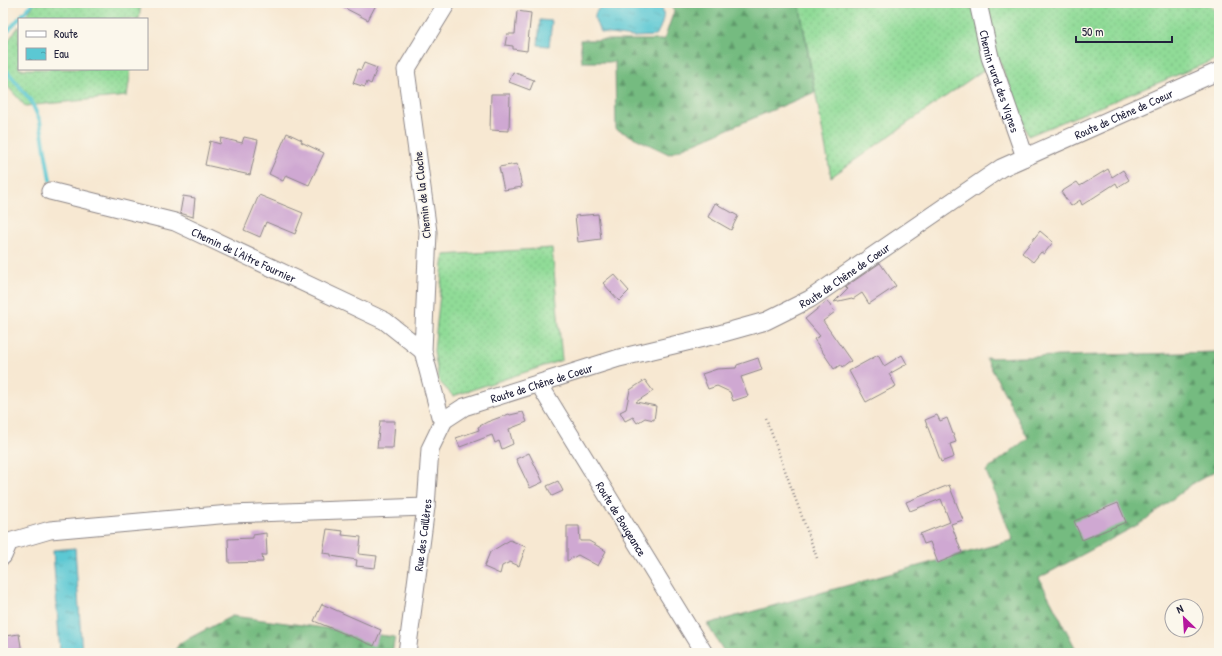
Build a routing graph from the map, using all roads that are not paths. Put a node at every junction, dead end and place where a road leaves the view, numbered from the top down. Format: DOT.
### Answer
graph roads {
  1 [pos="447,3"];
  2 [pos="978,3"];
  3 [pos="1219,71"];
  4 [pos="1025,157"];
  5 [pos="50,191"];
  6 [pos="423,351"];
  7 [pos="539,384"];
  8 [pos="444,420"];
  9 [pos="426,507"];
  10 [pos="3,556"];
  11 [pos="407,653"];
  12 [pos="704,653"];
  1 -- 6 [label="street, Chemin de la Cloche"];
  2 -- 4 [label="street, Chemin rural des Vignes"];
  3 -- 4 [label="street, Route de Chêne de Coeur"];
  4 -- 7 [label="street, Route de Chêne de Coeur"];
  5 -- 6 [label="street, Chemin de l'Aitre Fournier"];
  6 -- 8 [label="street, Chemin de la Cloche"];
  7 -- 8 [label="street, Route de Chêne de Coeur"];
  7 -- 12 [label="street, Route de Bougeance"];
  8 -- 9 [label="street, Rue des Caillères"];
  9 -- 10 [label="street"];
  9 -- 11 [label="street, Rue des Caillères"];
}
